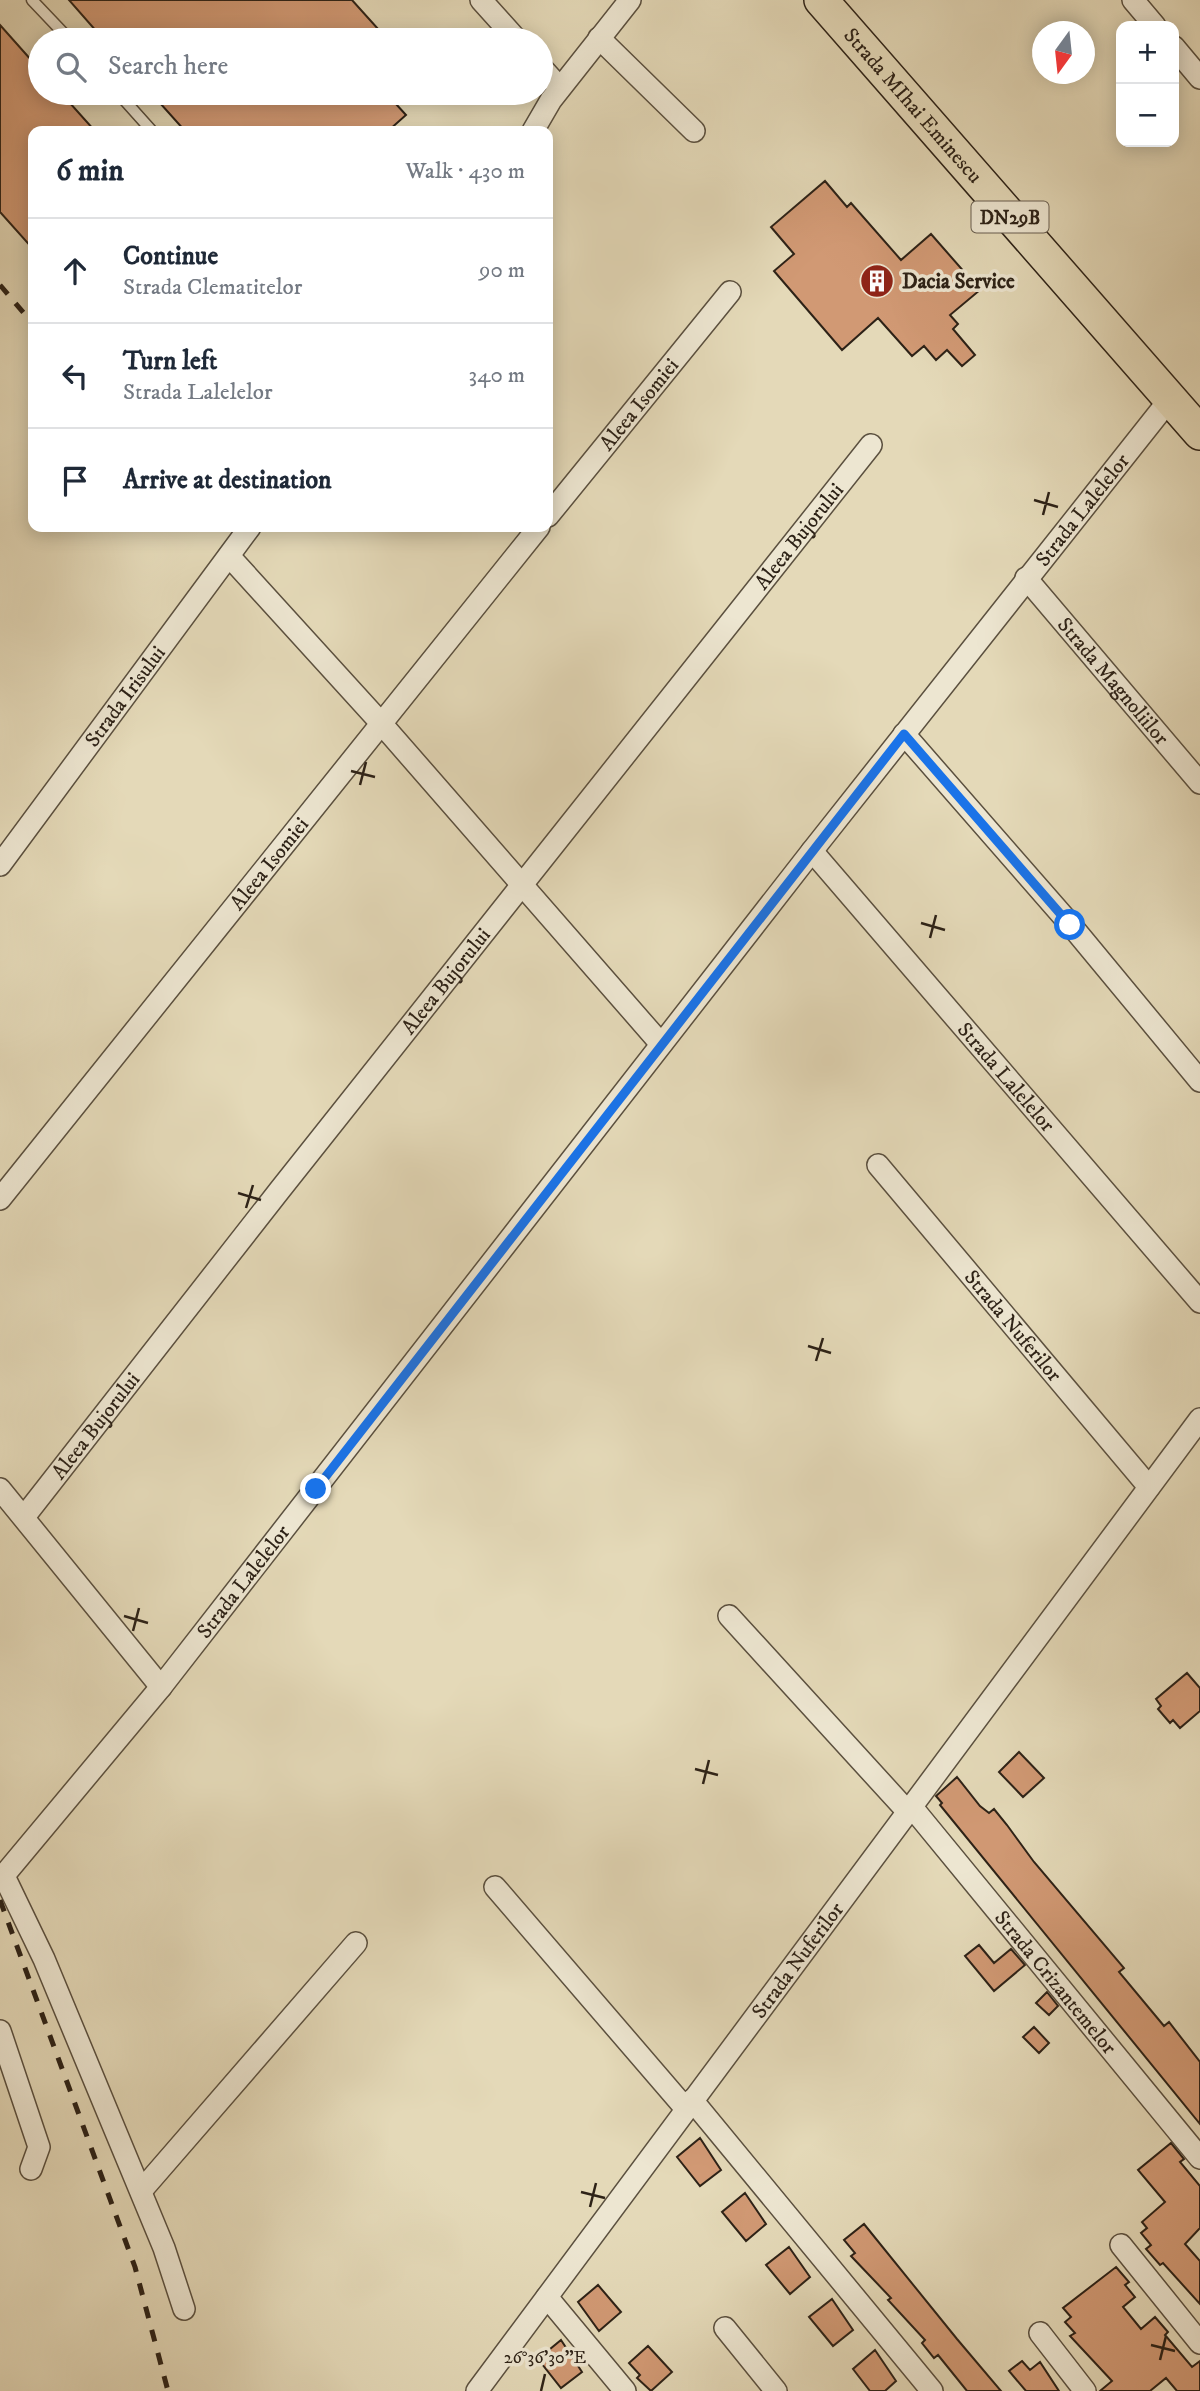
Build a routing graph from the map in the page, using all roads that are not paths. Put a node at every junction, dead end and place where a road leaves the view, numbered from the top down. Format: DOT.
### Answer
graph roads {
  1 [pos="32,0"];
  2 [pos="481,0"];
  3 [pos="631,0"];
  4 [pos="821,0"];
  5 [pos="1133,0"];
  6 [pos="1151,21"];
  7 [pos="59,28"];
  8 [pos="506,28"];
  9 [pos="599,38"];
  10 [pos="1179,53"];
  11 [pos="1200,78"];
  12 [pos="553,80"];
  13 [pos="560,88"];
  14 [pos="553,99"];
  15 [pos="129,105"];
  16 [pos="549,105"];
  17 [pos="148,126"];
  18 [pos="536,126"];
  19 [pos="694,131"];
  20 [pos="730,292"];
  21 [pos="1170,399"];
  22 [pos="1200,433"];
  23 [pos="871,445"];
  24 [pos="553,510"];
  25 [pos="246,532"];
  26 [pos="535,532"];
  27 [pos="229,556"];
  28 [pos="1026,578"];
  29 [pos="380,722"];
  30 [pos="904,734"];
  31 [pos="1200,783"];
  32 [pos="812,851"];
  33 [pos="0,865"];
  34 [pos="522,884"];
  35 [pos="662,1044"];
  36 [pos="1200,1082"];
  37 [pos="878,1164"];
  38 [pos="0,1199"];
  39 [pos="1200,1302"];
  40 [pos="1200,1419"];
  41 [pos="1149,1487"];
  42 [pos="0,1489"];
  43 [pos="24,1517"];
  44 [pos="729,1616"];
  45 [pos="161,1687"];
  46 [pos="909,1808"];
  47 [pos="2,1878"];
  48 [pos="495,1886"];
  49 [pos="356,1943"];
  50 [pos="0,2031"];
  51 [pos="689,2104"];
  52 [pos="1200,2158"];
  53 [pos="31,2169"];
  54 [pos="141,2191"];
  55 [pos="1121,2245"];
  56 [pos="547,2297"];
  57 [pos="184,2309"];
  58 [pos="724,2328"];
  59 [pos="1040,2333"];
  60 [pos="1200,2343"];
  61 [pos="477,2391"];
  62 [pos="625,2391"];
  63 [pos="776,2391"];
  64 [pos="932,2391"];
  65 [pos="1085,2391"];
  1 -- 7 [label="lane"];
  2 -- 8 [label="street"];
  3 -- 9 [label="street"];
  4 -- 21 [label="main road, Strada MIhai Eminescu / DN29B"];
  5 -- 6 [label="street"];
  9 -- 13 [label="street"];
  9 -- 19 [label="street"];
  10 -- 11 [label="street"];
  12 -- 13 [label="street"];
  13 -- 14 [label="street"];
  15 -- 17 [label="lane"];
  16 -- 18 [label="street"];
  20 -- 24 [label="street, Aleea Isomiei"];
  21 -- 22 [label="main road, Strada MIhai Eminescu / DN29B"];
  21 -- 28 [label="street, Strada Lalelelor"];
  23 -- 34 [label="street, Aleea Bujorului"];
  25 -- 27 [label="street, Strada Irisului"];
  26 -- 29 [label="street, Aleea Isomiei"];
  27 -- 29 [label="street"];
  27 -- 33 [label="street, Strada Irisului"];
  28 -- 30 [label="street, Strada Lalelelor"];
  28 -- 31 [label="street, Strada Magnoliilor"];
  29 -- 34 [label="street"];
  29 -- 38 [label="street, Aleea Isomiei"];
  30 -- 32 [label="street, Strada Lalelelor"];
  30 -- 36 [label="street"];
  32 -- 35 [label="street, Strada Lalelelor"];
  32 -- 39 [label="street, Strada Lalelelor"];
  34 -- 35 [label="street"];
  34 -- 43 [label="street, Aleea Bujorului"];
  35 -- 45 [label="street, Strada Lalelelor"];
  37 -- 41 [label="street, Strada Nuferilor"];
  40 -- 41 [label="street, Strada Nuferilor"];
  41 -- 46 [label="street, Strada Nuferilor"];
  42 -- 43 [label="street"];
  43 -- 45 [label="street"];
  44 -- 46 [label="street"];
  45 -- 47 [label="street, Strada Lalelelor"];
  46 -- 51 [label="street, Strada Nuferilor"];
  46 -- 52 [label="street, Strada Crizantemelor"];
  47 -- 54 [label="street, Strada Lalelelor"];
  48 -- 51 [label="street"];
  49 -- 54 [label="street"];
  50 -- 53 [label="street"];
  51 -- 56 [label="street, Strada Nuferilor"];
  51 -- 64 [label="street"];
  54 -- 57 [label="street, Strada Lalelelor"];
  55 -- 60 [label="street"];
  56 -- 61 [label="street, Strada Nuferilor"];
  56 -- 62 [label="street"];
  58 -- 63 [label="street"];
  59 -- 65 [label="street"];
}
